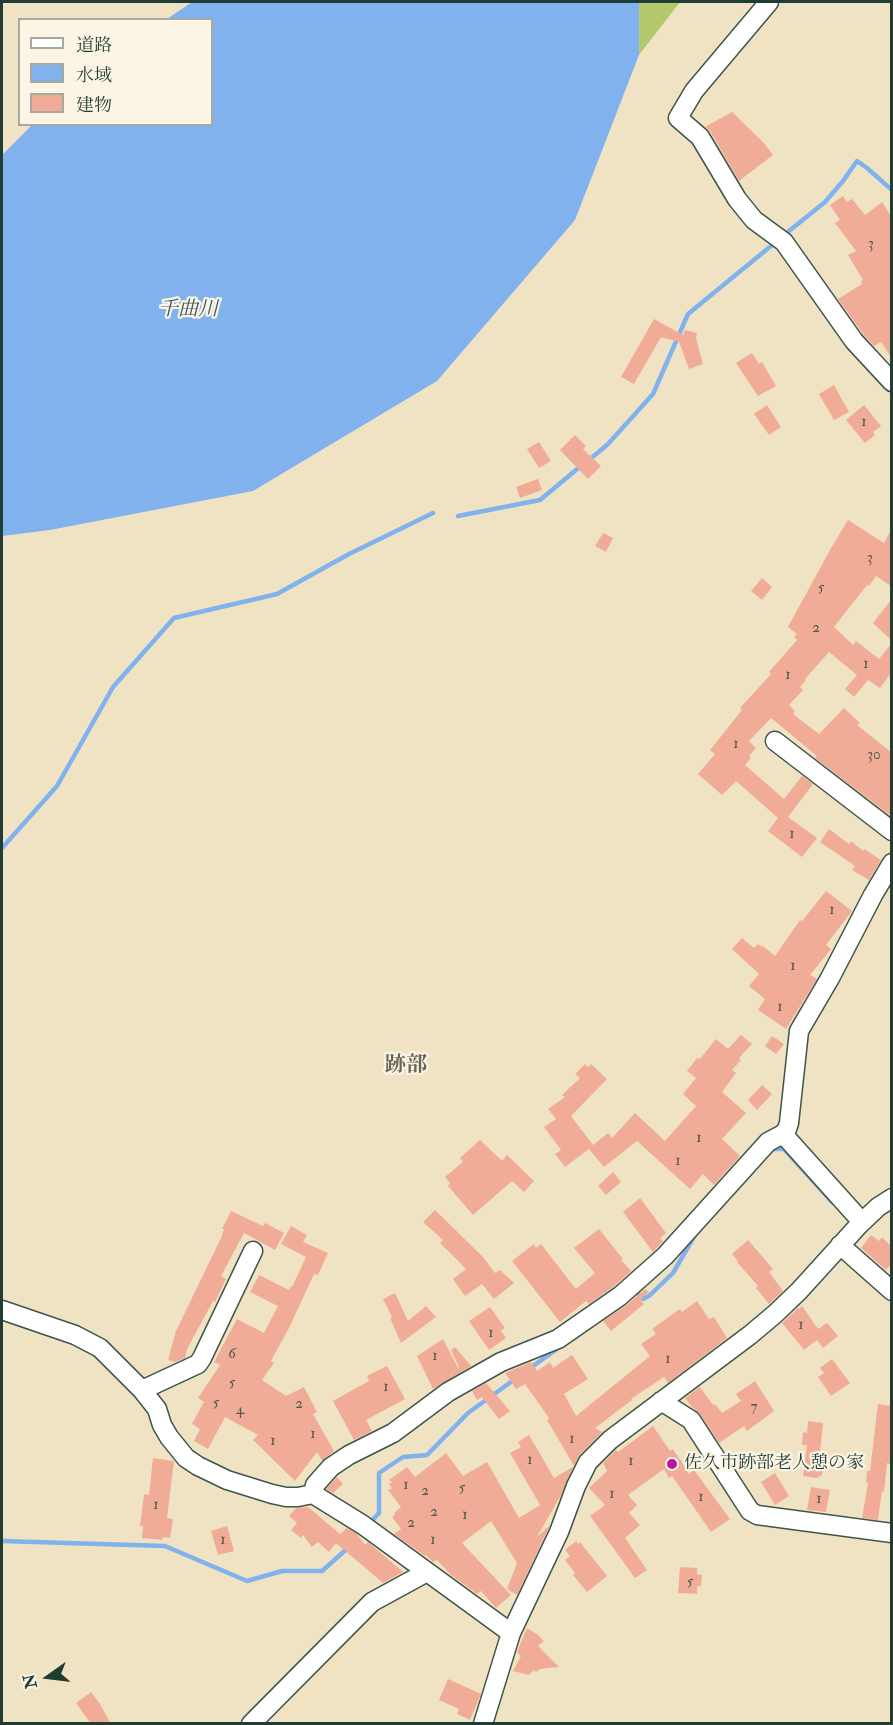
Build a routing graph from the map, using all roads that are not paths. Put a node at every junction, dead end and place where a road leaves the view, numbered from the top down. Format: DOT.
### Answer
graph roads {
  1 [pos="769,2"];
  2 [pos="891,382"];
  3 [pos="775,741"];
  4 [pos="891,831"];
  5 [pos="891,863"];
  6 [pos="783,1134"];
  7 [pos="891,1198"];
  8 [pos="853,1231"];
  9 [pos="253,1251"];
  10 [pos="891,1292"];
  11 [pos="2,1310"];
  12 [pos="142,1390"];
  13 [pos="661,1401"];
  14 [pos="313,1494"];
  15 [pos="891,1533"];
  16 [pos="427,1572"];
  17 [pos="511,1633"];
  18 [pos="251,1724"];
  19 [pos="483,1724"];
  1 -- 2 [label="street"];
  3 -- 4 [label="street"];
  5 -- 6 [label="street"];
  6 -- 8 [label="street"];
  6 -- 14 [label="street"];
  7 -- 8 [label="street"];
  8 -- 10 [label="street"];
  8 -- 13 [label="street"];
  9 -- 12 [label="street"];
  11 -- 12 [label="street"];
  12 -- 14 [label="street"];
  13 -- 15 [label="street"];
  13 -- 17 [label="street"];
  14 -- 16 [label="street"];
  16 -- 17 [label="street"];
  16 -- 18 [label="street"];
  17 -- 19 [label="street"];
}
